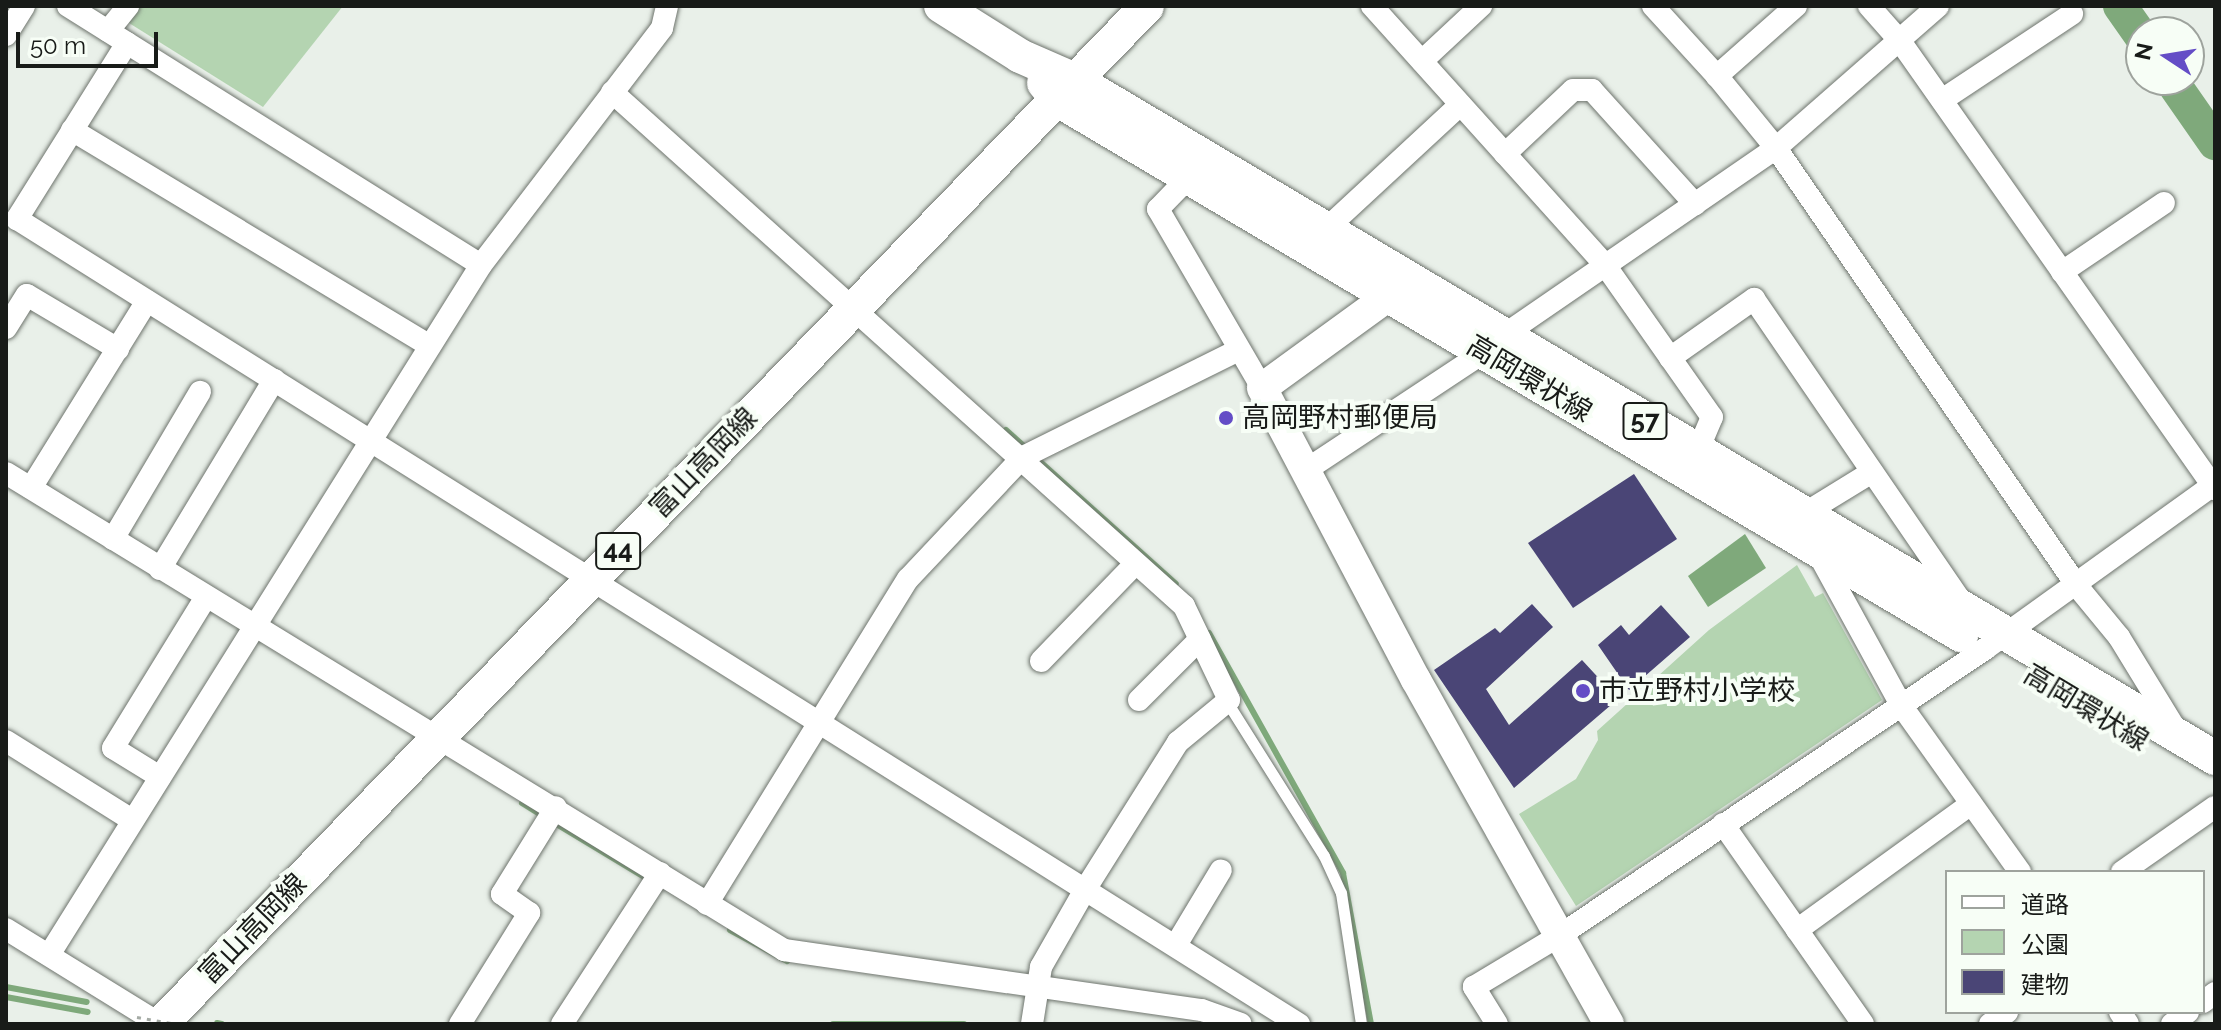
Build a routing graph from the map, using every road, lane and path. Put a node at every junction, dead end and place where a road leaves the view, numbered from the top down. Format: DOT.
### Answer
graph roads {
  1 [pos="24,6"];
  2 [pos="68,6"];
  3 [pos="128,6"];
  4 [pos="667,6"];
  5 [pos="941,6"];
  6 [pos="1147,6"];
  7 [pos="1372,6"];
  8 [pos="1481,6"];
  9 [pos="1653,6"];
  10 [pos="1796,6"];
  11 [pos="1869,6"];
  12 [pos="1938,6"];
  13 [pos="2072,14"];
  14 [pos="108,31"];
  15 [pos="6,35"];
  16 [pos="1900,41"];
  17 [pos="127,43"];
  18 [pos="1422,61"];
  19 [pos="1717,76"];
  20 [pos="1068,90"];
  21 [pos="612,92"];
  22 [pos="1942,100"];
  23 [pos="1460,105"];
  24 [pos="72,130"];
  25 [pos="1776,148"];
  26 [pos="1505,154"];
  27 [pos="1190,176"];
  28 [pos="2164,203"];
  29 [pos="1695,204"];
  30 [pos="12,219"];
  31 [pos="1326,229"];
  32 [pos="481,265"];
  33 [pos="1605,265"];
  34 [pos="2062,272"];
  35 [pos="1395,284"];
  36 [pos="147,301"];
  37 [pos="853,308"];
  38 [pos="6,328"];
  39 [pos="1494,344"];
  40 [pos="429,345"];
  41 [pos="118,349"];
  42 [pos="1239,350"];
  43 [pos="1670,358"];
  44 [pos="274,380"];
  45 [pos="1262,388"];
  46 [pos="200,392"];
  47 [pos="372,441"];
  48 [pos="1697,453"];
  49 [pos="1028,454"];
  50 [pos="1306,470"];
  51 [pos="1872,472"];
  52 [pos="6,473"];
  53 [pos="2214,486"];
  54 [pos="31,488"];
  55 [pos="1802,515"];
  56 [pos="113,539"];
  57 [pos="1819,555"];
  58 [pos="1136,563"];
  59 [pos="160,569"];
  60 [pos="591,579"];
  61 [pos="2077,586"];
  62 [pos="206,597"];
  63 [pos="1968,612"];
  64 [pos="255,628"];
  65 [pos="1200,639"];
  66 [pos="1995,642"];
  67 [pos="1041,661"];
  68 [pos="1139,700"];
  69 [pos="1227,702"];
  70 [pos="1901,705"];
  71 [pos="818,722"];
  72 [pos="2180,738"];
  73 [pos="436,740"];
  74 [pos="6,741"];
  75 [pos="2215,758"];
  76 [pos="160,777"];
  77 [pos="2215,784"];
  78 [pos="1971,804"];
  79 [pos="2215,807"];
  80 [pos="551,814"];
  81 [pos="132,820"];
  82 [pos="1723,824"];
  83 [pos="1221,870"];
  84 [pos="2019,870"];
  85 [pos="2125,870"];
  86 [pos="660,873"];
  87 [pos="1086,888"];
  88 [pos="707,904"];
  89 [pos="6,929"];
  90 [pos="1797,930"];
  91 [pos="1559,936"];
  92 [pos="1176,945"];
  93 [pos="49,955"];
  94 [pos="1034,1004"];
  95 [pos="153,1022"];
  96 [pos="175,1024"];
  97 [pos="460,1024"];
  98 [pos="562,1024"];
  99 [pos="1241,1024"];
  100 [pos="1299,1024"];
  101 [pos="1361,1024"];
  102 [pos="1497,1024"];
  103 [pos="1609,1024"];
  104 [pos="1863,1024"];
  1 -- 15 [label="street"];
  2 -- 14 [label="street"];
  3 -- 14 [label="street"];
  4 -- 21 [label="street"];
  5 -- 20 [label="main road, 高岡環状線 / 57"];
  6 -- 20 [label="main road, 富山高岡線 / 44"];
  7 -- 18 [label="street"];
  8 -- 18 [label="street"];
  9 -- 19 [label="street"];
  10 -- 19 [label="street"];
  11 -- 16 [label="street"];
  12 -- 16 [label="street"];
  13 -- 22 [label="street"];
  14 -- 17 [label="street"];
  16 -- 22 [label="street"];
  16 -- 25 [label="street"];
  17 -- 24 [label="street"];
  17 -- 32 [label="street"];
  18 -- 23 [label="street"];
  19 -- 25 [label="street"];
  20 -- 27 [label="main road, 高岡環状線 / 57"];
  20 -- 31 [label="main road, 高岡環状線 / 57"];
  20 -- 37 [label="main road, 富山高岡線 / 44"];
  21 -- 32 [label="street"];
  21 -- 37 [label="street"];
  22 -- 34 [label="street"];
  23 -- 26 [label="street"];
  23 -- 31 [label="street"];
  24 -- 30 [label="street"];
  24 -- 40 [label="street"];
  25 -- 29 [label="street"];
  25 -- 61 [label="street"];
  26 -- 29 [label="street"];
  26 -- 33 [label="street"];
  27 -- 35 [label="main road, 高岡環状線 / 57"];
  27 -- 42 [label="street"];
  28 -- 34 [label="street"];
  29 -- 33 [label="street"];
  30 -- 36 [label="street"];
  31 -- 35 [label="main road, 高岡環状線 / 57"];
  32 -- 40 [label="street"];
  33 -- 39 [label="street"];
  33 -- 43 [label="street"];
  34 -- 53 [label="street"];
  35 -- 39 [label="main road, 高岡環状線 / 57"];
  35 -- 45 [label="street"];
  36 -- 41 [label="street"];
  36 -- 44 [label="street"];
  37 -- 49 [label="street"];
  37 -- 60 [label="main road, 富山高岡線 / 44"];
  38 -- 41 [label="street"];
  39 -- 48 [label="main road, 高岡環状線 / 57"];
  39 -- 50 [label="street"];
  39 -- 57 [label="main road, 高岡環状線 / 57"];
  40 -- 47 [label="street"];
  41 -- 54 [label="street"];
  42 -- 45 [label="street"];
  42 -- 49 [label="street"];
  43 -- 48 [label="street"];
  43 -- 51 [label="street"];
  44 -- 47 [label="street"];
  44 -- 59 [label="street"];
  45 -- 50 [label="street"];
  46 -- 56 [label="street"];
  47 -- 60 [label="street"];
  47 -- 64 [label="street"];
  48 -- 55 [label="main road, 高岡環状線 / 57"];
  49 -- 58 [label="street"];
  49 -- 71 [label="street"];
  50 -- 91 [label="street"];
  51 -- 55 [label="street"];
  51 -- 63 [label="street"];
  52 -- 54 [label="street"];
  53 -- 61 [label="street"];
  54 -- 56 [label="street"];
  55 -- 63 [label="main road, 高岡環状線 / 57"];
  56 -- 59 [label="street"];
  57 -- 66 [label="main road, 高岡環状線 / 57"];
  57 -- 70 [label="street"];
  58 -- 65 [label="street"];
  58 -- 67 [label="street"];
  59 -- 62 [label="street"];
  60 -- 71 [label="street"];
  60 -- 73 [label="main road, 富山高岡線 / 44"];
  61 -- 66 [label="street"];
  61 -- 72 [label="street"];
  62 -- 64 [label="street"];
  62 -- 76 [label="street"];
  63 -- 66 [label="main road, 高岡環状線 / 57"];
  64 -- 73 [label="street"];
  64 -- 76 [label="street"];
  65 -- 68 [label="street"];
  65 -- 69 [label="street"];
  66 -- 70 [label="street"];
  66 -- 72 [label="main road, 高岡環状線 / 57"];
  66 -- 77 [label="main road, 高岡環状線 / 57"];
  69 -- 87 [label="street"];
  69 -- 101 [label="lane"];
  70 -- 78 [label="street"];
  70 -- 82 [label="street"];
  71 -- 87 [label="street"];
  71 -- 88 [label="street"];
  72 -- 75 [label="main road, 高岡環状線 / 57"];
  73 -- 80 [label="street"];
  73 -- 95 [label="main road, 富山高岡線 / 44"];
  74 -- 81 [label="street"];
  76 -- 81 [label="street"];
  78 -- 84 [label="street"];
  78 -- 90 [label="street"];
  79 -- 85 [label="street"];
  80 -- 86 [label="street"];
  80 -- 97 [label="street"];
  81 -- 93 [label="street"];
  82 -- 90 [label="street"];
  82 -- 91 [label="street"];
  83 -- 92 [label="street"];
  86 -- 88 [label="street"];
  86 -- 98 [label="street"];
  87 -- 92 [label="street"];
  87 -- 94 [label="street"];
  88 -- 94 [label="street"];
  89 -- 93 [label="street"];
  90 -- 104 [label="street"];
  91 -- 102 [label="street"];
  91 -- 103 [label="street"];
  92 -- 100 [label="street"];
  93 -- 95 [label="street"];
  94 -- 99 [label="street"];
  95 -- 96 [label="path, bridge"];
}
